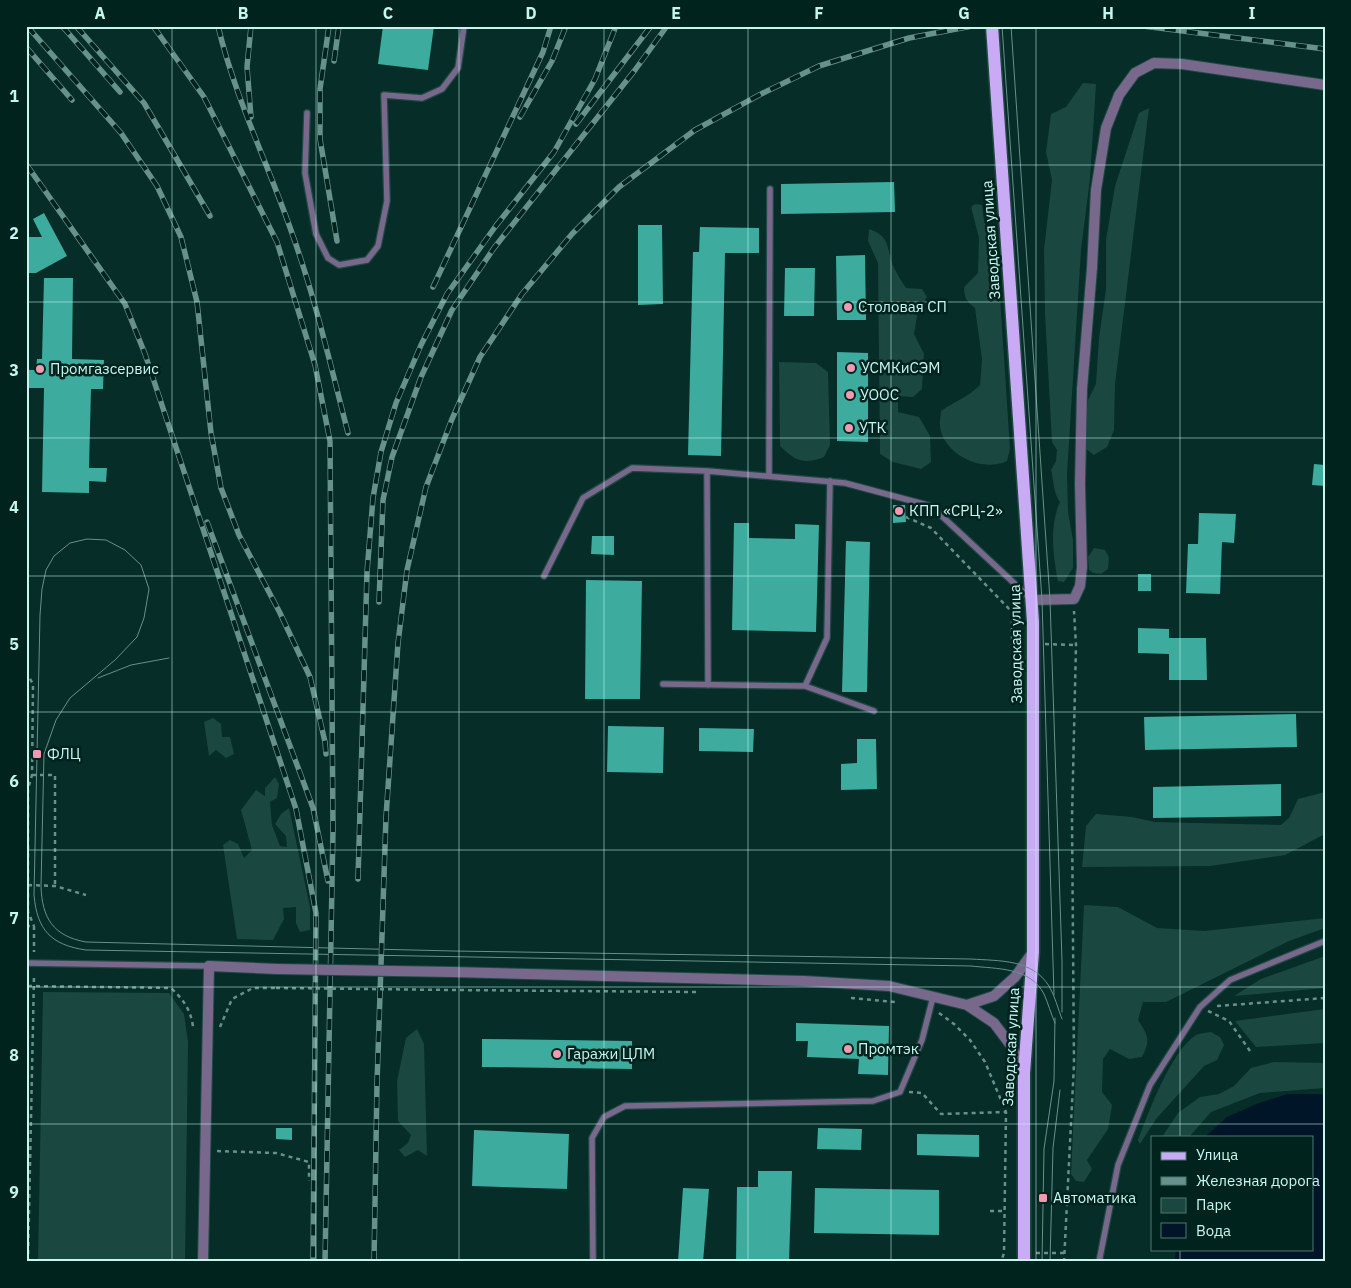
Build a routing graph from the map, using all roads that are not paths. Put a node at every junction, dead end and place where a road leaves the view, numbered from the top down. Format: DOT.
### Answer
graph roads {
  1 [pos="464,26"];
  2 [pos="992,26"];
  3 [pos="1325,85"];
  4 [pos="307,113"];
  5 [pos="770,189"];
  6 [pos="707,471"];
  7 [pos="769,476"];
  8 [pos="830,481"];
  9 [pos="544,576"];
  10 [pos="1033,600"];
  11 [pos="663,684"];
  12 [pos="708,685"];
  13 [pos="805,686"];
  14 [pos="874,711"];
  15 [pos="1325,941"];
  16 [pos="1033,952"];
  17 [pos="26,963"];
  18 [pos="209,966"];
  19 [pos="933,997"];
  20 [pos="967,1005"];
  21 [pos="1024,1073"];
  22 [pos="203,1262"];
  23 [pos="593,1262"];
  24 [pos="1024,1262"];
  25 [pos="1100,1262"];
  1 -- 4 [label="lane"];
  2 -- 10 [label="main road, Заводская улица"];
  3 -- 10 [label="street"];
  5 -- 7 [label="lane"];
  6 -- 7 [label="lane"];
  6 -- 9 [label="lane"];
  6 -- 12 [label="lane"];
  7 -- 8 [label="lane"];
  8 -- 10 [label="lane"];
  8 -- 13 [label="lane"];
  10 -- 16 [label="main road, Заводская улица"];
  11 -- 12 [label="lane"];
  12 -- 13 [label="lane"];
  13 -- 14 [label="lane"];
  15 -- 25 [label="lane"];
  16 -- 20 [label="street"];
  16 -- 21 [label="main road, Заводская улица"];
  17 -- 18 [label="lane"];
  18 -- 19 [label="street, bridge"];
  18 -- 22 [label="street"];
  19 -- 20 [label="street"];
  19 -- 23 [label="lane"];
  20 -- 21 [label="street"];
  21 -- 24 [label="main road, Заводская улица"];
}
